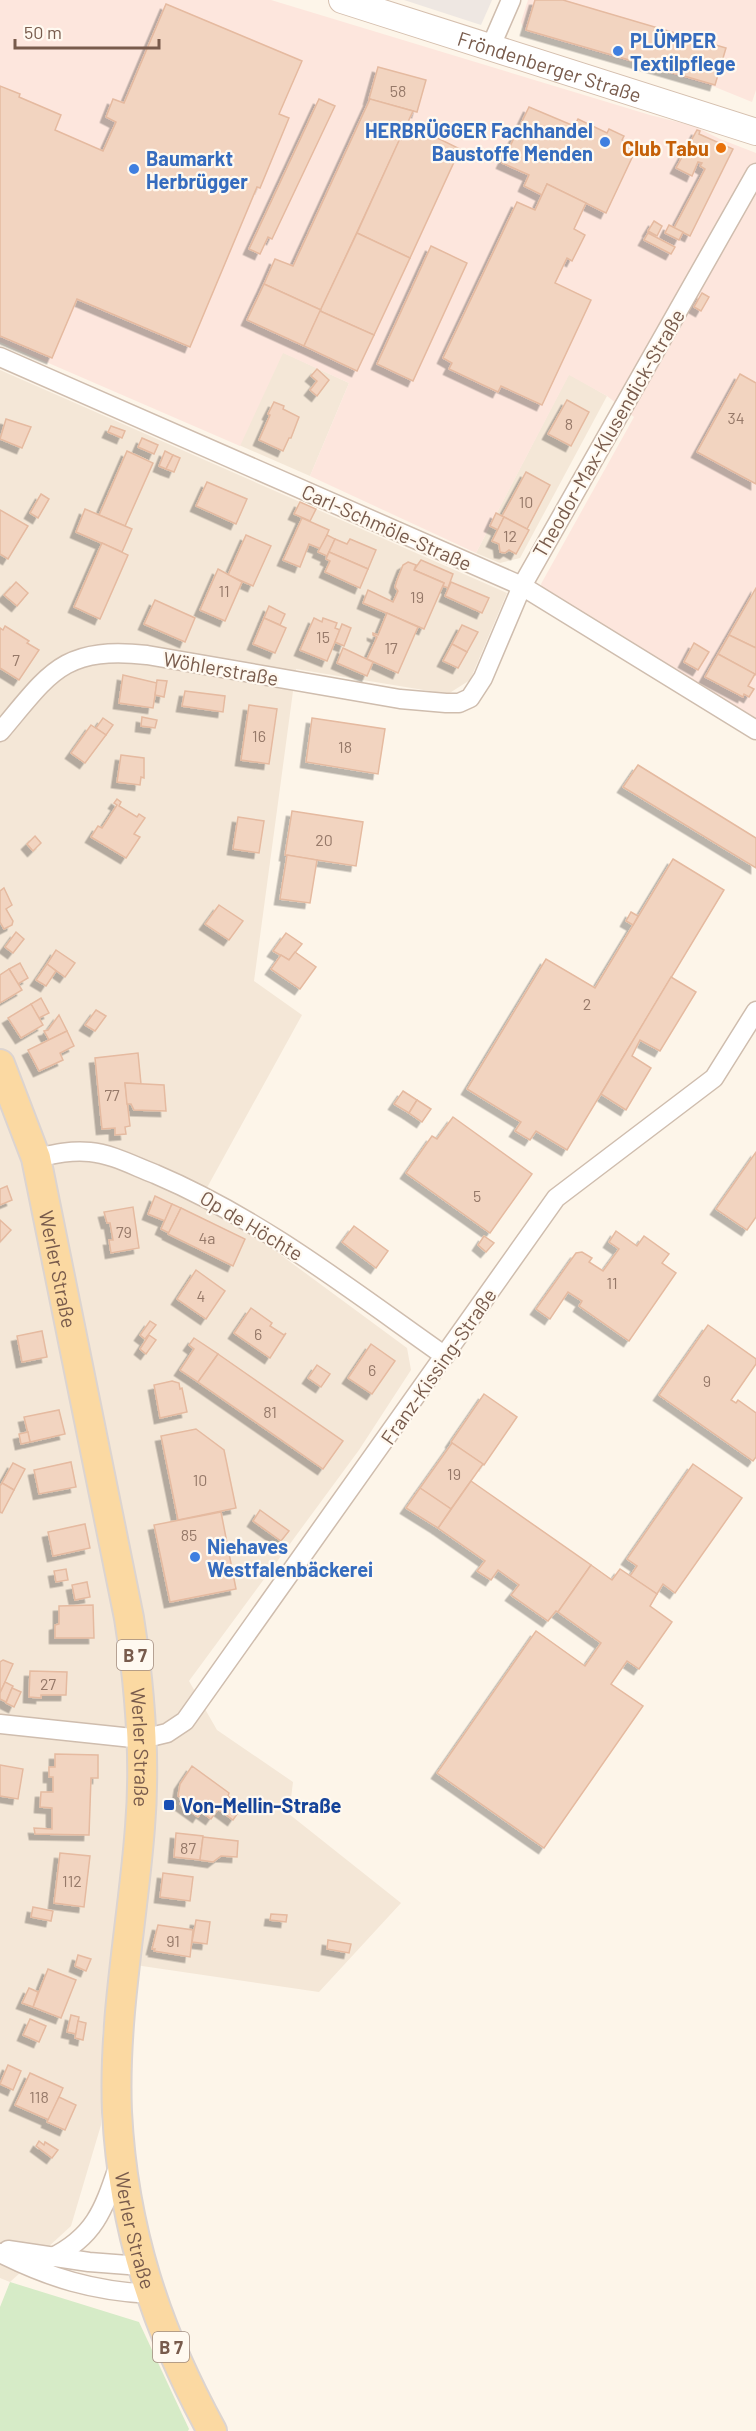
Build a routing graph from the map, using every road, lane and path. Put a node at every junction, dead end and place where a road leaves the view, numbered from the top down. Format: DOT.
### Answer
graph roads {
  1 [pos="342,0"];
  2 [pos="511,0"];
  3 [pos="491,46"];
  4 [pos="756,132"];
  5 [pos="756,173"];
  6 [pos="0,357"];
  7 [pos="522,586"];
  8 [pos="470,698"];
  9 [pos="756,730"];
  10 [pos="0,732"];
  11 [pos="756,1011"];
  12 [pos="0,1064"];
  13 [pos="36,1158"];
  14 [pos="445,1356"];
  15 [pos="0,1724"];
  16 [pos="142,1739"];
  17 [pos="121,2159"];
  18 [pos="0,2248"];
  19 [pos="0,2253"];
  20 [pos="51,2258"];
  21 [pos="141,2265"];
  22 [pos="150,2294"];
  23 [pos="212,2431"];
  1 -- 3 [label="main road, Fröndenberger Straße"];
  2 -- 3 [label="street"];
  3 -- 4 [label="main road, Fröndenberger Straße"];
  5 -- 7 [label="street, Theodor-Max-Klusendick-Straße"];
  6 -- 7 [label="street, Carl-Schmöle-Straße"];
  7 -- 8 [label="street, Theodor-Max-Klusendick-Straße"];
  7 -- 9 [label="street, Carl-Schmöle-Straße"];
  8 -- 10 [label="street, Wöhlerstraße"];
  11 -- 14 [label="street, Franz-Kissing-Straße"];
  12 -- 13 [label="main road, Werler Straße / B 7"];
  13 -- 14 [label="street, Op de Höchte"];
  13 -- 16 [label="main road, Werler Straße / B 7"];
  14 -- 16 [label="street, Franz-Kissing-Straße"];
  15 -- 16 [label="street"];
  16 -- 17 [label="main road, Werler Straße / B 7"];
  17 -- 20 [label="street"];
  17 -- 21 [label="main road, Werler Straße / B 7"];
  18 -- 20 [label="street"];
  19 -- 22 [label="street"];
  20 -- 21 [label="street"];
  21 -- 22 [label="main road, Werler Straße / B 7"];
  22 -- 23 [label="main road, Werler Straße / B 7"];
}
